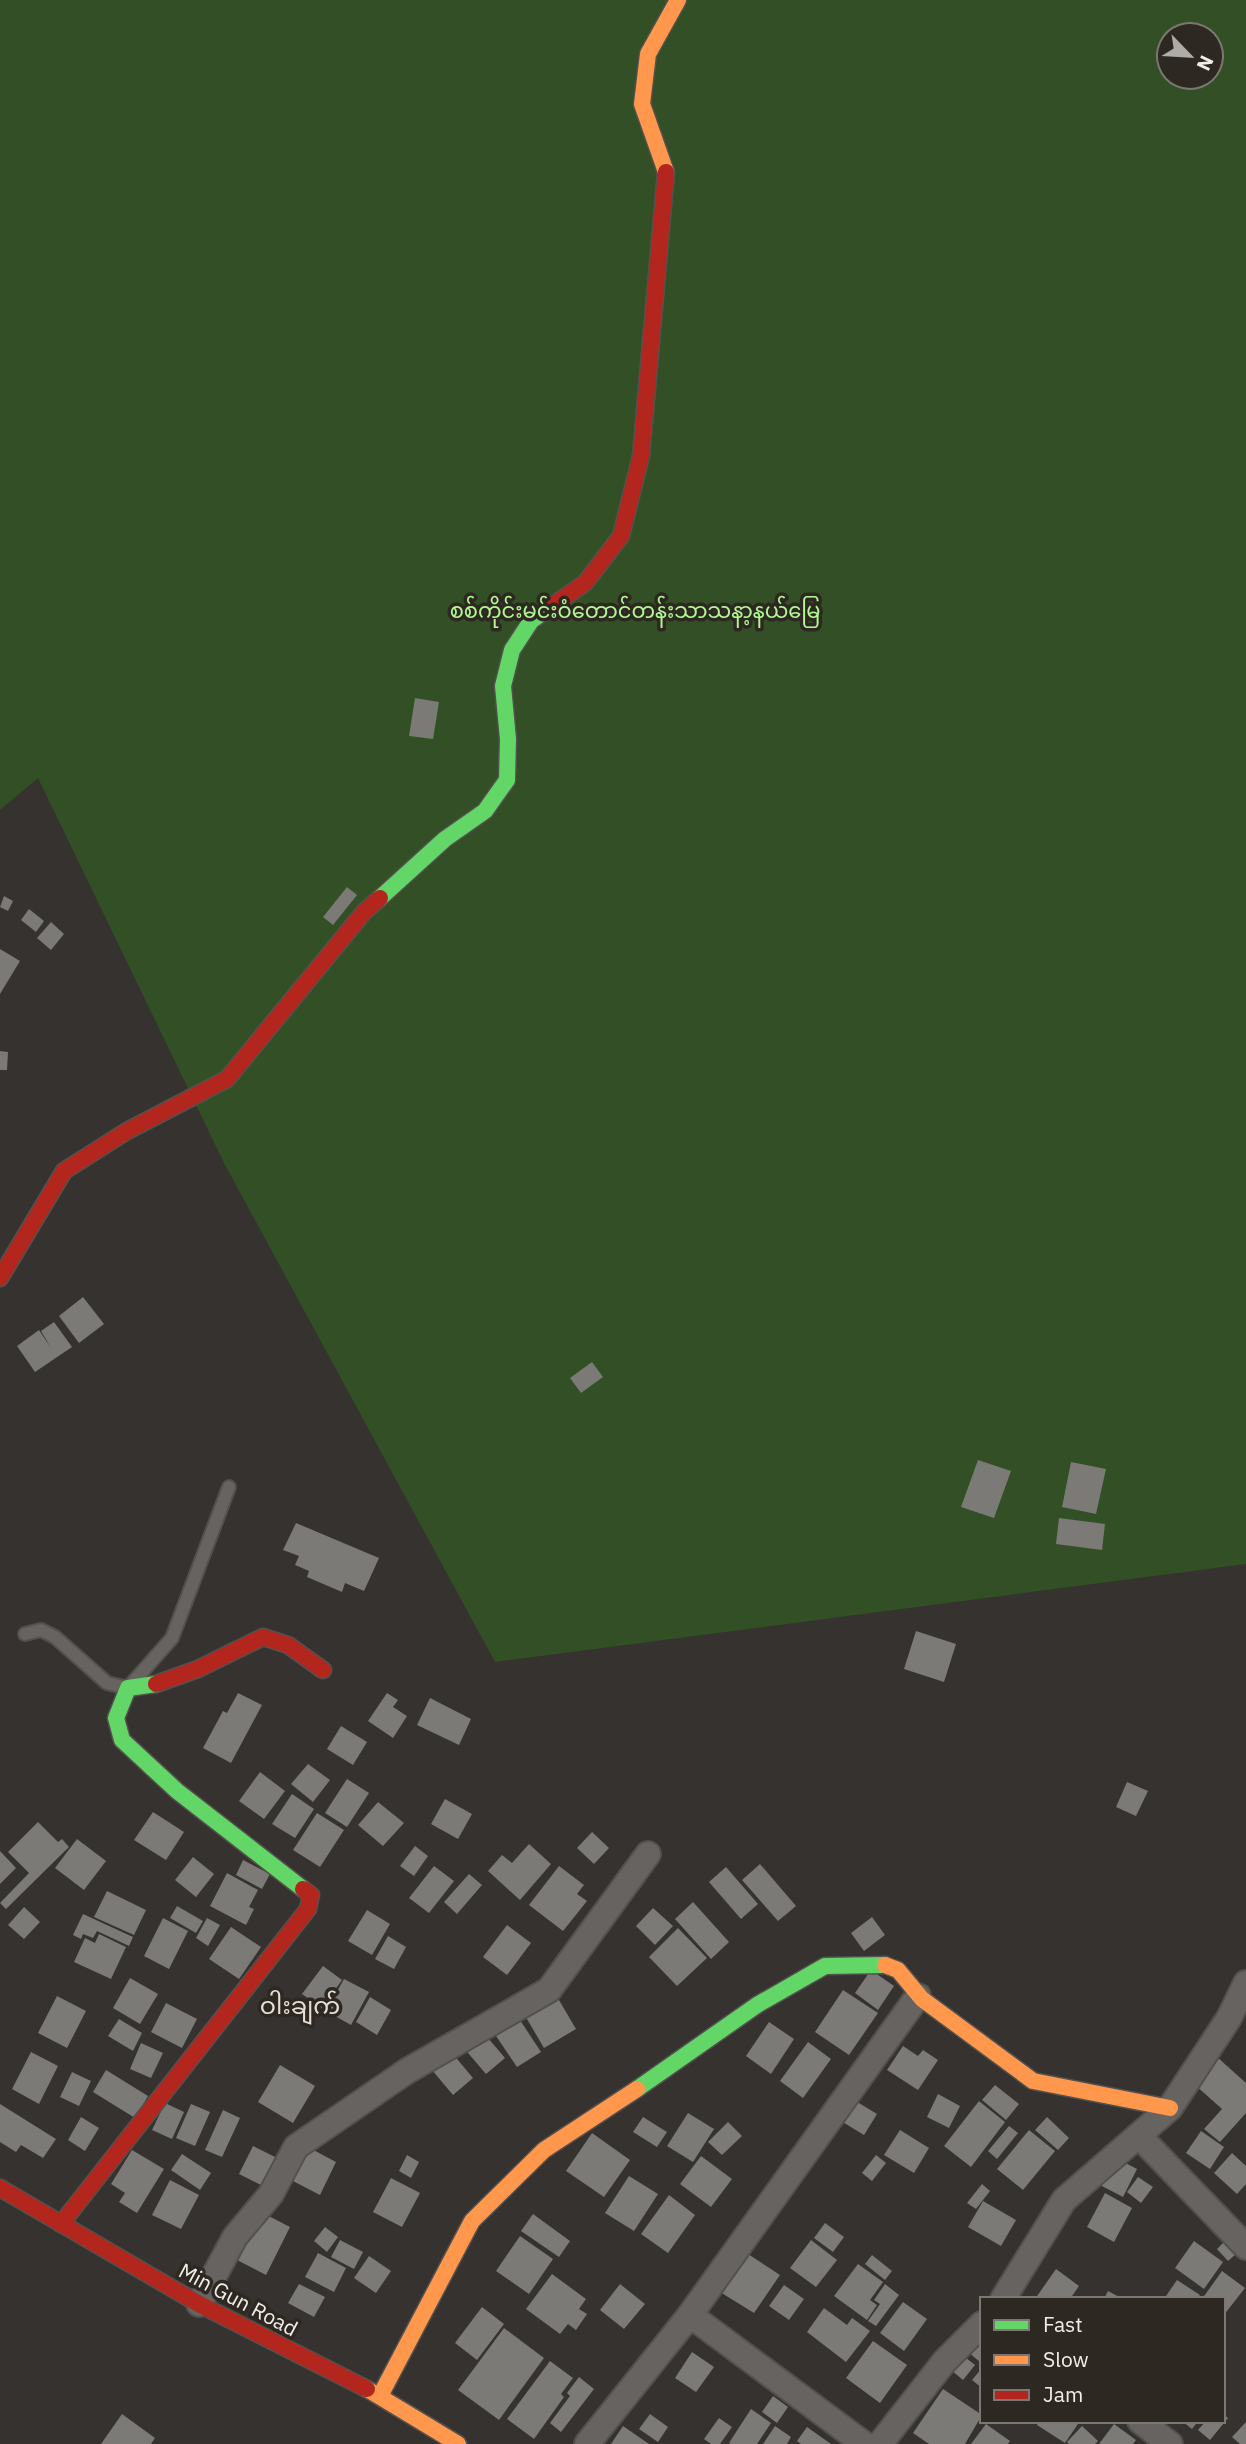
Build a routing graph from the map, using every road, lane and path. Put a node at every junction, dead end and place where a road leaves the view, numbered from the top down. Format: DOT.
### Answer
graph roads {
  1 [pos="678,0"];
  2 [pos="0,1278"];
  3 [pos="229,1487"];
  4 [pos="25,1634"];
  5 [pos="323,1670"];
  6 [pos="128,1688"];
  7 [pos="648,1854"];
  8 [pos="1246,1983"];
  9 [pos="918,1996"];
  10 [pos="1170,2108"];
  11 [pos="1139,2136"];
  12 [pos="0,2188"];
  13 [pos="61,2224"];
  14 [pos="1246,2247"];
  15 [pos="1004,2297"];
  16 [pos="199,2304"];
  17 [pos="690,2315"];
  18 [pos="980,2326"];
  19 [pos="380,2396"];
  20 [pos="1143,2423"];
  21 [pos="458,2444"];
  22 [pos="587,2444"];
  23 [pos="864,2444"];
  24 [pos="880,2444"];
  25 [pos="1170,2444"];
  1 -- 2 [label="street"];
  3 -- 6 [label="lane"];
  4 -- 6 [label="lane"];
  5 -- 6 [label="street"];
  6 -- 13 [label="street"];
  7 -- 16 [label="street"];
  8 -- 10 [label="street"];
  9 -- 10 [label="street"];
  9 -- 17 [label="street"];
  9 -- 19 [label="street"];
  10 -- 11 [label="street"];
  11 -- 14 [label="street"];
  11 -- 15 [label="street"];
  12 -- 13 [label="street, Min Gun Road"];
  13 -- 16 [label="street, Min Gun Road"];
  16 -- 19 [label="street, Min Gun Road"];
  17 -- 22 [label="street"];
  17 -- 23 [label="street"];
  18 -- 24 [label="street"];
  19 -- 21 [label="street, Min Gun Road"];
  20 -- 25 [label="street"];
}
